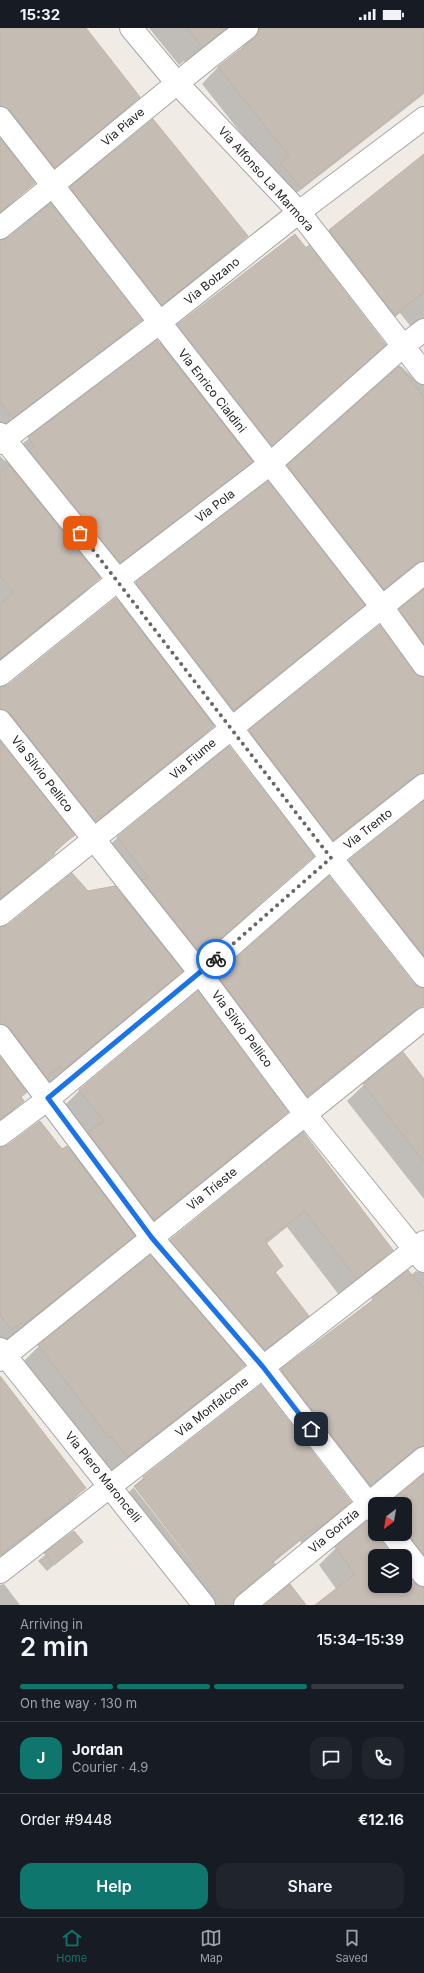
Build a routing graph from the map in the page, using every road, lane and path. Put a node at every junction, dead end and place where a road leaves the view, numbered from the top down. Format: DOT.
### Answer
graph roads {
  1 [pos="131,28"];
  2 [pos="247,28"];
  3 [pos="176,82"];
  4 [pos="0,118"];
  5 [pos="424,118"];
  6 [pos="54,186"];
  7 [pos="299,212"];
  8 [pos="0,228"];
  9 [pos="159,323"];
  10 [pos="424,330"];
  11 [pos="403,346"];
  12 [pos="424,373"];
  13 [pos="2,439"];
  14 [pos="270,464"];
  15 [pos="424,573"];
  16 [pos="118,580"];
  17 [pos="382,607"];
  18 [pos="424,665"];
  19 [pos="0,675"];
  20 [pos="0,720"];
  21 [pos="231,727"];
  22 [pos="424,785"];
  23 [pos="94,840"];
  24 [pos="331,858"];
  25 [pos="0,915"];
  26 [pos="200,973"];
  27 [pos="424,976"];
  28 [pos="424,1018"];
  29 [pos="0,1036"];
  30 [pos="48,1098"];
  31 [pos="305,1114"];
  32 [pos="0,1135"];
  33 [pos="152,1238"];
  34 [pos="421,1251"];
  35 [pos="2,1355"];
  36 [pos="263,1367"];
  37 [pos="424,1458"];
  38 [pos="110,1486"];
  39 [pos="383,1497"];
  40 [pos="368,1502"];
  41 [pos="368,1510"];
  42 [pos="397,1541"];
  43 [pos="0,1572"];
  44 [pos="424,1575"];
  45 [pos="204,1605"];
  46 [pos="246,1605"];
  1 -- 3 [label="street, Via Alfonso La Marmora"];
  2 -- 3 [label="street, Via Piave"];
  3 -- 6 [label="street, Via Piave"];
  3 -- 7 [label="street, Via Alfonso La Marmora"];
  4 -- 6 [label="street, Via Enrico Cialdini"];
  5 -- 7 [label="street, Via Bolzano"];
  6 -- 8 [label="street, Via Piave"];
  6 -- 9 [label="street, Via Enrico Cialdini"];
  7 -- 9 [label="street, Via Bolzano"];
  7 -- 11 [label="street, Via Alfonso La Marmora"];
  9 -- 13 [label="street, Via Bolzano"];
  9 -- 14 [label="street, Via Enrico Cialdini"];
  10 -- 11 [label="street, Via Pola"];
  11 -- 12 [label="street, Via Alfonso La Marmora"];
  11 -- 14 [label="street, Via Pola"];
  13 -- 16 [label="street"];
  14 -- 16 [label="street, Via Pola"];
  14 -- 17 [label="street, Via Enrico Cialdini"];
  15 -- 17 [label="street, Via Fiume"];
  16 -- 19 [label="street, Via Pola"];
  16 -- 21 [label="street"];
  17 -- 18 [label="street, Via Enrico Cialdini"];
  17 -- 21 [label="street, Via Fiume"];
  20 -- 23 [label="street, Via Silvio Pellico"];
  21 -- 23 [label="street, Via Fiume"];
  21 -- 24 [label="street"];
  22 -- 24 [label="street, Via Trento"];
  23 -- 25 [label="street, Via Fiume"];
  23 -- 26 [label="street, Via Silvio Pellico"];
  24 -- 26 [label="street, Via Trento"];
  24 -- 27 [label="street"];
  26 -- 30 [label="street, Via Trento"];
  26 -- 31 [label="street, Via Silvio Pellico"];
  28 -- 31 [label="street, Via Trieste"];
  29 -- 30 [label="street"];
  30 -- 32 [label="street, Via Trento"];
  30 -- 33 [label="street"];
  31 -- 33 [label="street, Via Trieste"];
  31 -- 34 [label="street, Via Silvio Pellico"];
  33 -- 35 [label="street, Via Trieste"];
  33 -- 36 [label="street"];
  34 -- 36 [label="street, Via Monfalcone"];
  35 -- 38 [label="street, Via Piero Maroncelli"];
  36 -- 38 [label="street, Via Monfalcone"];
  36 -- 40 [label="street"];
  37 -- 39 [label="street, Via Gorizia"];
  38 -- 43 [label="street, Via Monfalcone"];
  38 -- 45 [label="street, Via Piero Maroncelli"];
  41 -- 46 [label="street, Via Gorizia"];
  42 -- 44 [label="street"];
}
